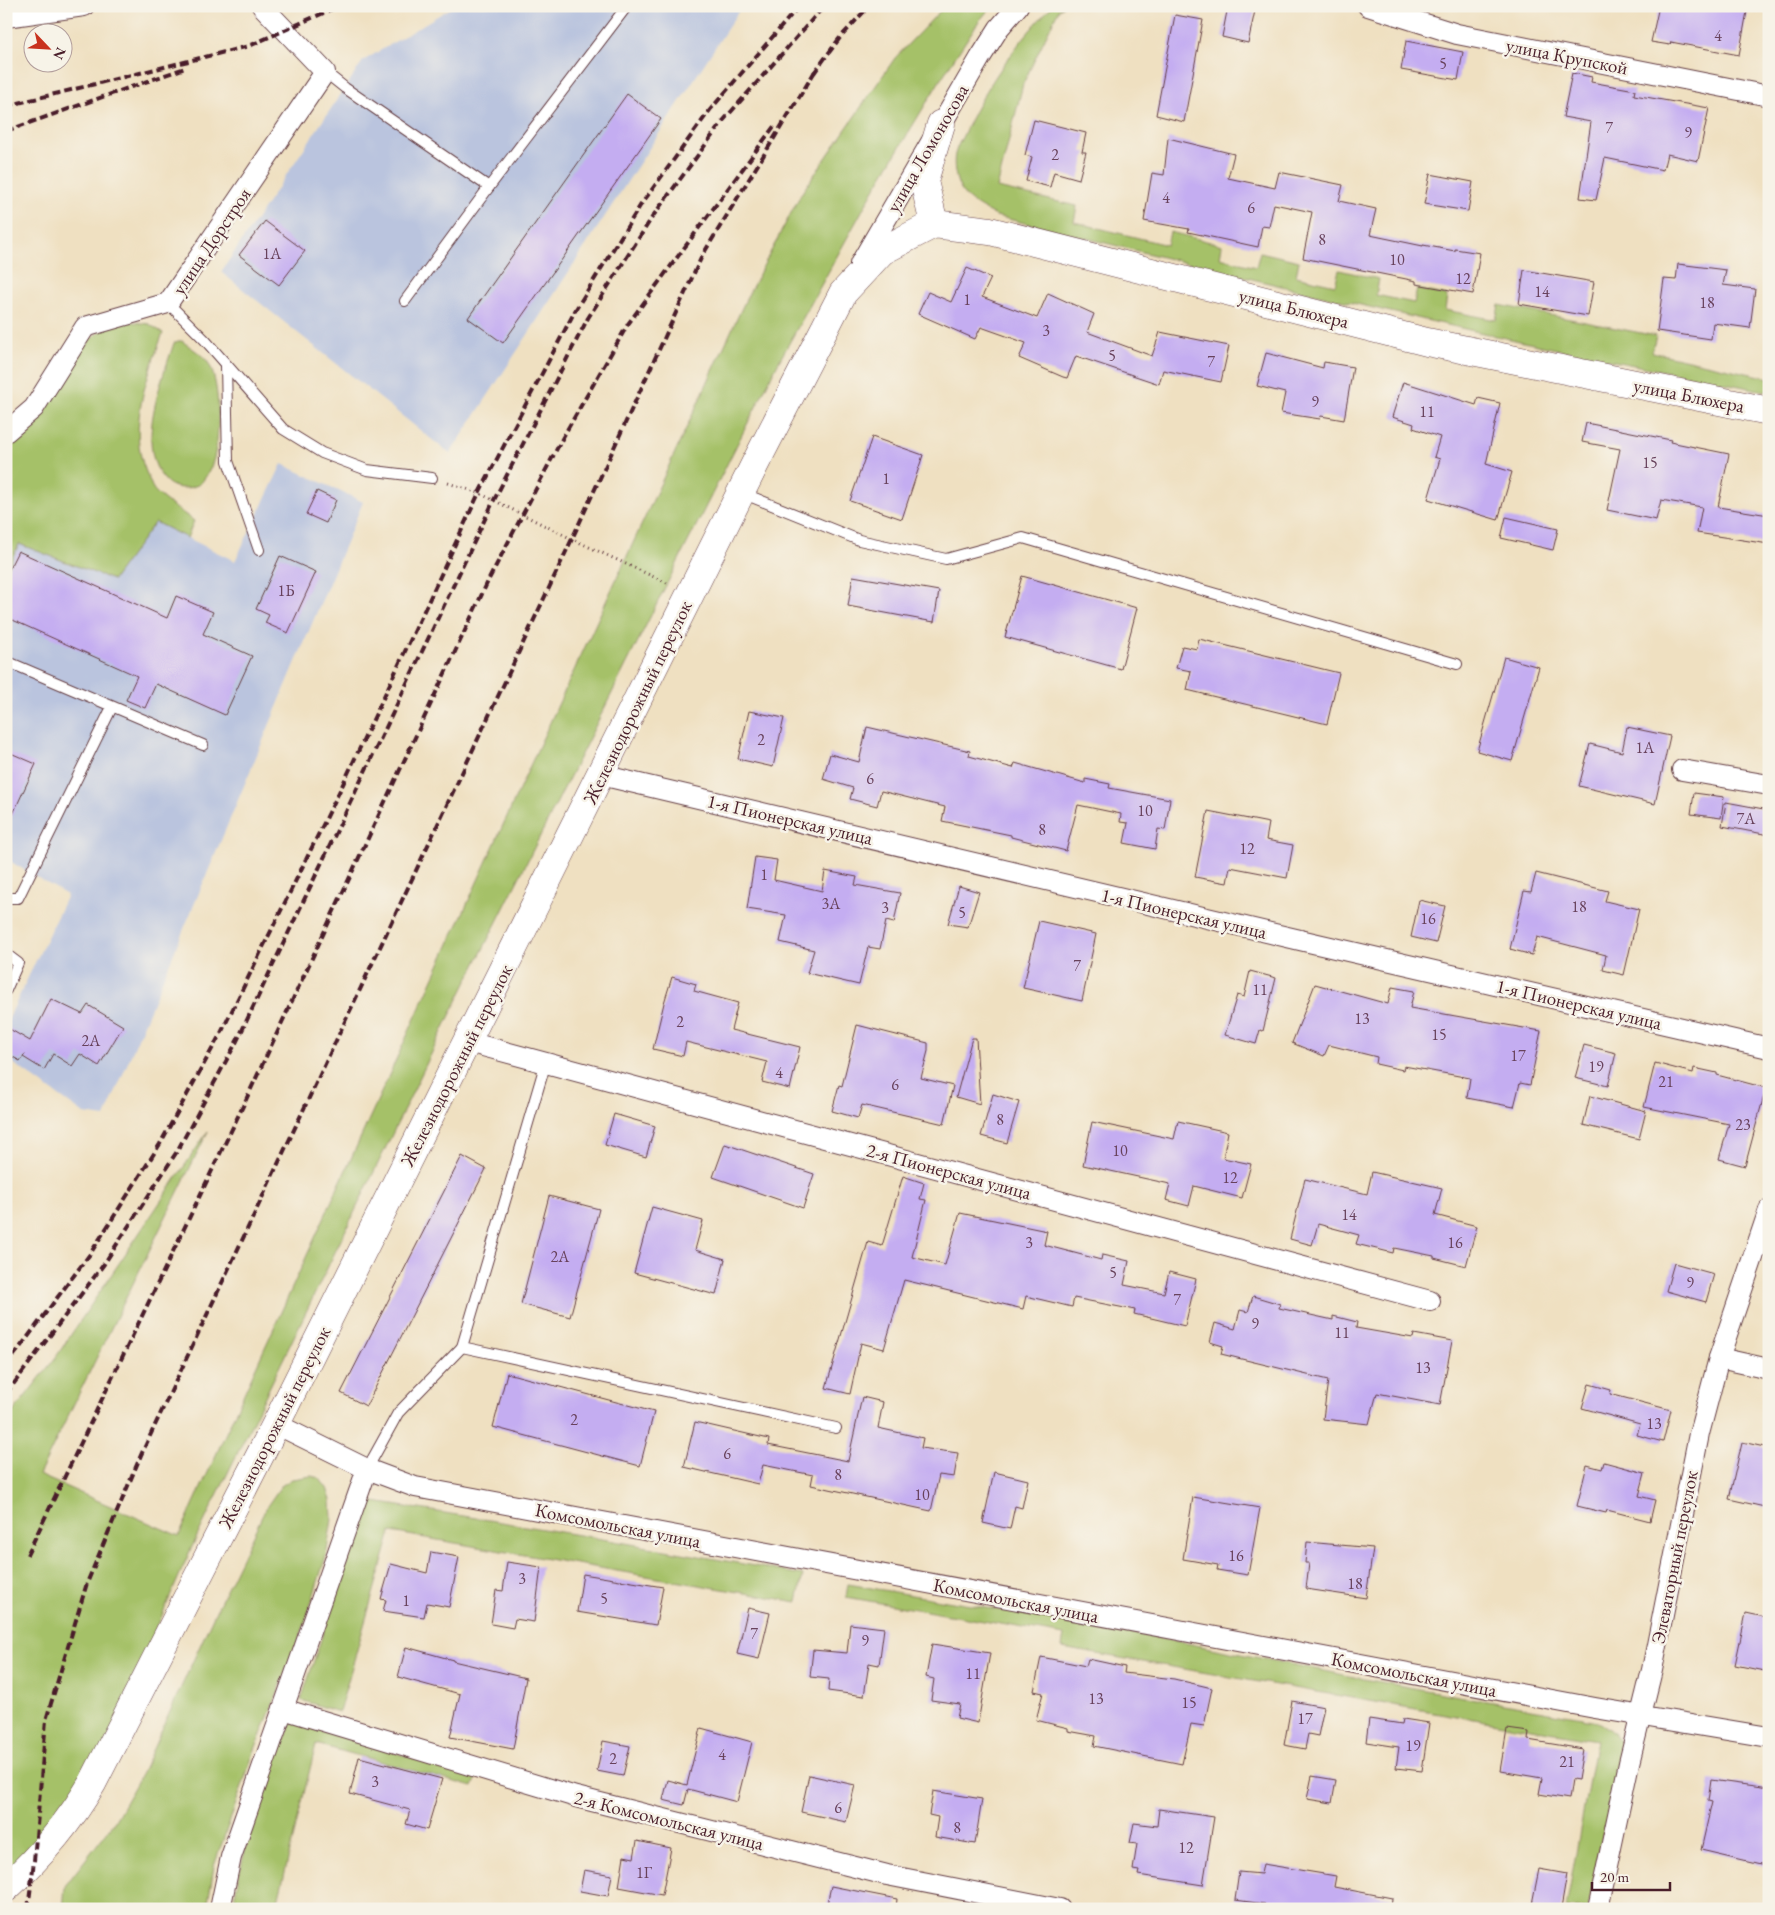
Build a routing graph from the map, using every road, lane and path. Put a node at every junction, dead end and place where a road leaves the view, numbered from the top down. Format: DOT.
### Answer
graph roads {
  1 [pos="84,6"];
  2 [pos="262,6"];
  3 [pos="628,6"];
  4 [pos="1018,6"];
  5 [pos="1368,6"];
  6 [pos="6,17"];
  7 [pos="325,72"];
  8 [pos="1769,96"];
  9 [pos="941,124"];
  10 [pos="489,187"];
  11 [pos="934,224"];
  12 [pos="843,293"];
  13 [pos="405,301"];
  14 [pos="168,303"];
  15 [pos="226,365"];
  16 [pos="1769,411"];
  17 [pos="6,432"];
  18 [pos="432,478"];
  19 [pos="741,493"];
  20 [pos="259,550"];
  21 [pos="690,594"];
  22 [pos="6,661"];
  23 [pos="1457,664"];
  24 [pos="112,707"];
  25 [pos="203,745"];
  26 [pos="1682,770"];
  27 [pos="601,775"];
  28 [pos="1769,784"];
  29 [pos="6,898"];
  30 [pos="6,954"];
  31 [pos="6,990"];
  32 [pos="468,1042"];
  33 [pos="1769,1048"];
  34 [pos="546,1062"];
  35 [pos="1769,1210"];
  36 [pos="1430,1301"];
  37 [pos="462,1347"];
  38 [pos="1719,1358"];
  39 [pos="1769,1369"];
  40 [pos="276,1424"];
  41 [pos="836,1428"];
  42 [pos="367,1469"];
  43 [pos="283,1709"];
  44 [pos="1641,1715"];
  45 [pos="1769,1736"];
  46 [pos="6,1888"];
  47 [pos="220,1909"];
  48 [pos="1060,1909"];
  49 [pos="1598,1909"];
  1 -- 6 [label="street"];
  2 -- 7 [label="street"];
  3 -- 10 [label="lane"];
  4 -- 9 [label="street, улица Ломоносова"];
  5 -- 8 [label="street, улица Крупской"];
  7 -- 10 [label="lane"];
  7 -- 14 [label="street, улица Дорстроя"];
  9 -- 11 [label="street"];
  9 -- 12 [label="street, улица Ломоносова"];
  10 -- 13 [label="lane"];
  11 -- 12 [label="street"];
  11 -- 16 [label="street, улица Блюхера"];
  12 -- 19 [label="street, Железнодорожный переулок"];
  14 -- 15 [label="lane"];
  14 -- 17 [label="street, улица Дорстроя"];
  15 -- 18 [label="lane"];
  15 -- 20 [label="lane"];
  18 -- 21 [label="path"];
  19 -- 21 [label="street, Железнодорожный переулок"];
  19 -- 23 [label="lane"];
  21 -- 27 [label="street, Железнодорожный переулок"];
  22 -- 24 [label="lane"];
  24 -- 25 [label="lane"];
  24 -- 29 [label="lane"];
  26 -- 28 [label="street"];
  27 -- 32 [label="street, Железнодорожный переулок"];
  27 -- 33 [label="street, 1-я Пионерская улица"];
  30 -- 31 [label="lane"];
  32 -- 34 [label="street, 2-я Пионерская улица"];
  32 -- 40 [label="street, Железнодорожный переулок"];
  34 -- 36 [label="street, 2-я Пионерская улица"];
  34 -- 37 [label="lane"];
  35 -- 38 [label="street, Элеваторный переулок"];
  37 -- 41 [label="lane"];
  37 -- 42 [label="lane"];
  38 -- 39 [label="street"];
  38 -- 44 [label="street, Элеваторный переулок"];
  40 -- 42 [label="street, Комсомольская улица"];
  40 -- 46 [label="street, Железнодорожный переулок"];
  42 -- 43 [label="street"];
  42 -- 44 [label="street, Комсомольская улица"];
  43 -- 47 [label="street"];
  43 -- 48 [label="street, 2-я Комсомольская улица"];
  44 -- 45 [label="street, Комсомольская улица"];
  44 -- 49 [label="street, Элеваторный переулок"];
}
